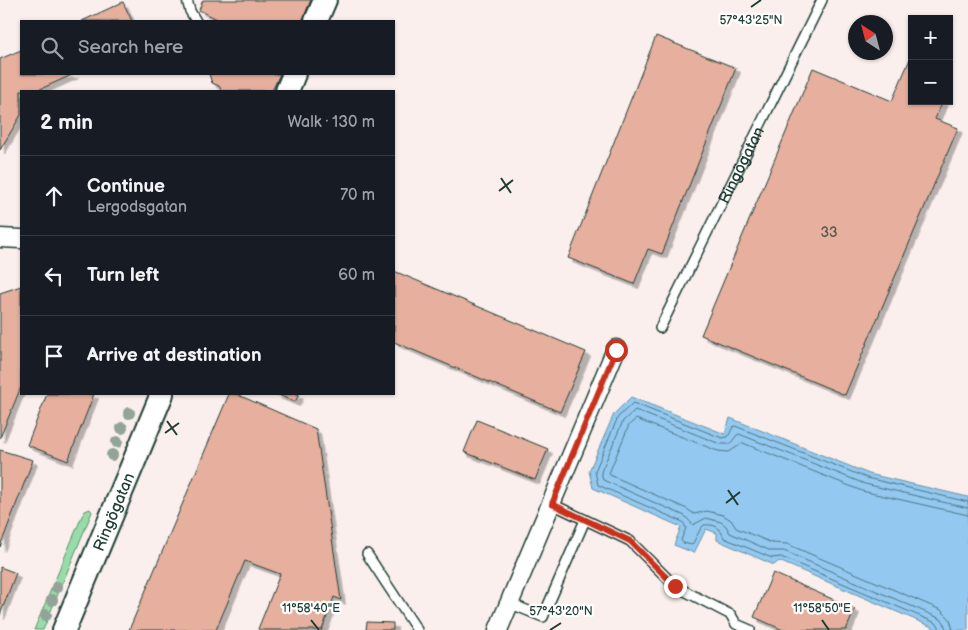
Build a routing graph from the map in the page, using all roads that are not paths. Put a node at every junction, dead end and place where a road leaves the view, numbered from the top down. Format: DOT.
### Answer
graph roads {
  1 [pos="187,0"];
  2 [pos="325,0"];
  3 [pos="822,0"];
  4 [pos="195,20"];
  5 [pos="316,20"];
  6 [pos="294,75"];
  7 [pos="287,90"];
  8 [pos="0,238"];
  9 [pos="20,238"];
  10 [pos="660,328"];
  11 [pos="616,350"];
  12 [pos="162,395"];
  13 [pos="552,504"];
  14 [pos="585,520"];
  15 [pos="367,554"];
  16 [pos="509,603"];
  17 [pos="735,627"];
  18 [pos="64,630"];
  19 [pos="417,630"];
  20 [pos="498,630"];
  21 [pos="750,630"];
  1 -- 4 [label="lane"];
  2 -- 5 [label="street"];
  3 -- 10 [label="lane, Ringögatan"];
  6 -- 7 [label="street"];
  8 -- 9 [label="street"];
  11 -- 13 [label="street"];
  12 -- 18 [label="street, Ringögatan"];
  13 -- 14 [label="lane"];
  13 -- 16 [label="street"];
  14 -- 16 [label="lane"];
  14 -- 17 [label="lane"];
  15 -- 19 [label="lane"];
  16 -- 20 [label="street"];
  17 -- 21 [label="lane"];
}
